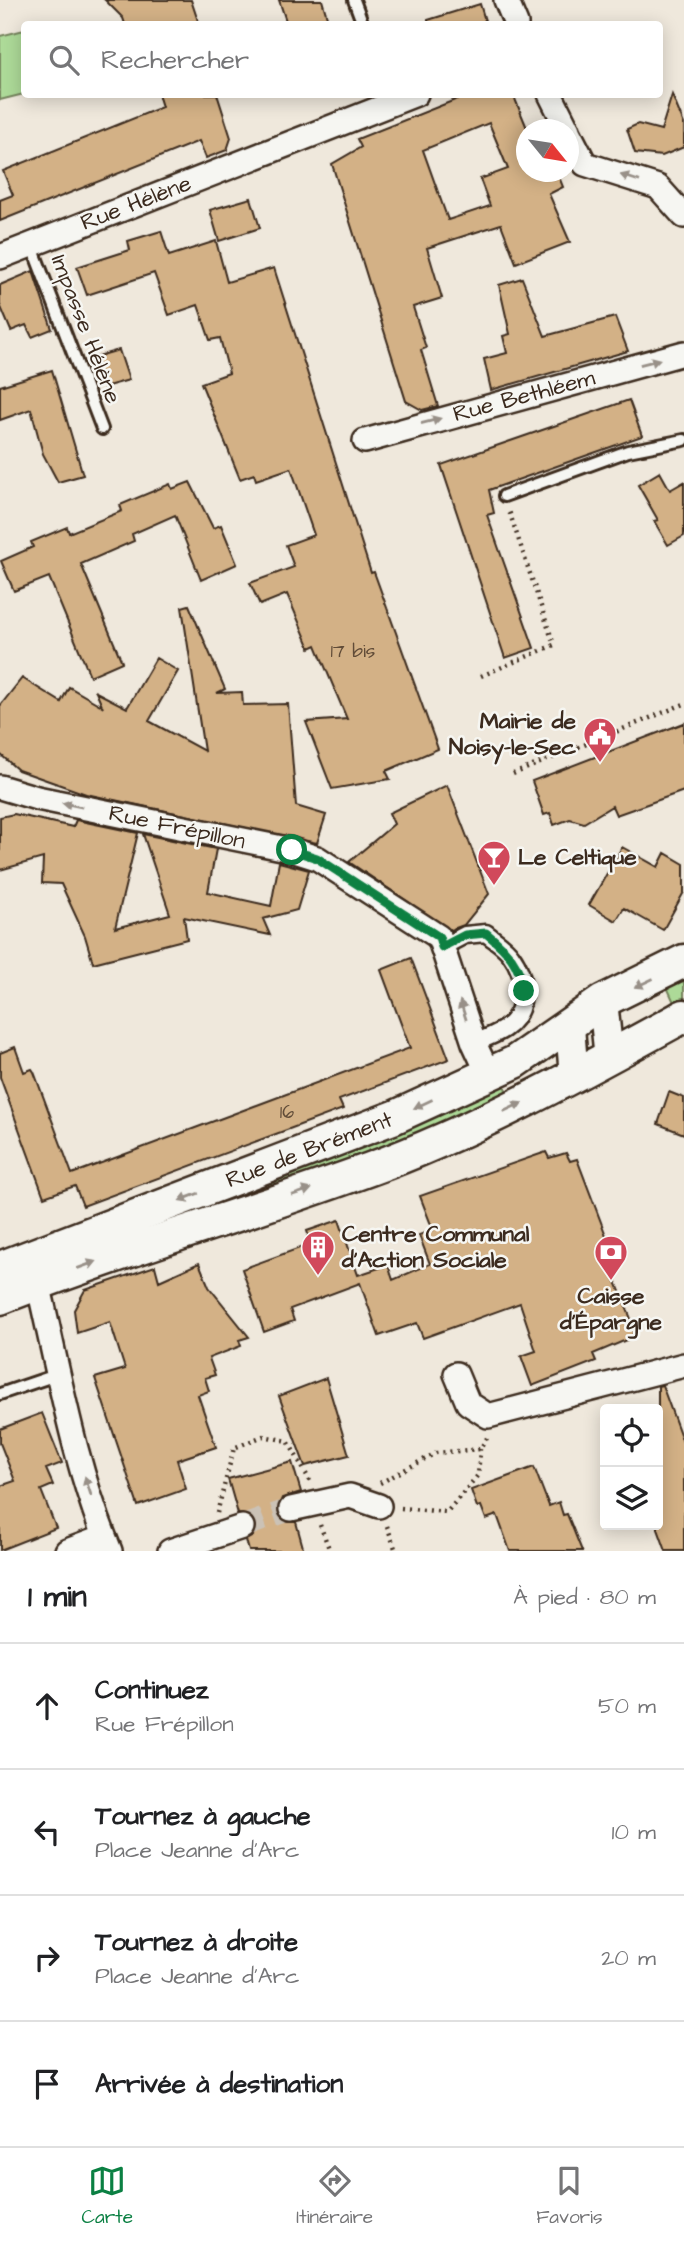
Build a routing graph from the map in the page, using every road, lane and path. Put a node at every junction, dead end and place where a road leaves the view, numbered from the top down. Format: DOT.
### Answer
graph roads {
  1 [pos="354,0"];
  2 [pos="506,0"];
  3 [pos="361,19"];
  4 [pos="515,21"];
  5 [pos="406,98"];
  6 [pos="552,98"];
  7 [pos="562,119"];
  8 [pos="579,152"];
  9 [pos="684,216"];
  10 [pos="31,244"];
  11 [pos="0,257"];
  12 [pos="684,353"];
  13 [pos="102,429"];
  14 [pos="684,440"];
  15 [pos="365,441"];
  16 [pos="504,496"];
  17 [pos="561,643"];
  18 [pos="554,645"];
  19 [pos="481,676"];
  20 [pos="684,704"];
  21 [pos="513,774"];
  22 [pos="1,789"];
  23 [pos="442,947"];
  24 [pos="684,961"];
  25 [pos="603,1001"];
  26 [pos="684,1016"];
  27 [pos="570,1027"];
  28 [pos="474,1043"];
  29 [pos="609,1058"];
  30 [pos="488,1073"];
  31 [pos="574,1077"];
  32 [pos="5,1266"];
  33 [pos="38,1283"];
  34 [pos="0,1298"];
  35 [pos="684,1366"];
  36 [pos="456,1374"];
  37 [pos="56,1375"];
  38 [pos="0,1394"];
  39 [pos="507,1411"];
  40 [pos="480,1449"];
  41 [pos="350,1496"];
  42 [pos="327,1501"];
  43 [pos="379,1506"];
  44 [pos="291,1509"];
  45 [pos="242,1527"];
  46 [pos="211,1537"];
  47 [pos="107,1544"];
  48 [pos="67,1551"];
  49 [pos="170,1551"];
  1 -- 3 [label="lane"];
  2 -- 4 [label="street"];
  5 -- 10 [label="street, Rue Hélène"];
  6 -- 7 [label="street"];
  9 -- 8 [label="street, one-way"];
  10 -- 11 [label="street, Rue Hélène"];
  10 -- 13 [label="lane, Impasse Hélène"];
  15 -- 12 [label="street, Rue Bethléem, one-way"];
  14 -- 16 [label="lane"];
  16 -- 18 [label="path"];
  17 -- 18 [label="path"];
  18 -- 19 [label="path"];
  20 -- 21 [label="path"];
  23 -- 22 [label="street, Rue Frépillon, one-way"];
  28 -- 23 [label="street, Rue Frépillon, one-way"];
  23 -- 28 [label="street"];
  24 -- 25 [label="main road, Rue de Brément, one-way"];
  25 -- 27 [label="main road, Rue de Brément"];
  25 -- 29 [label="street"];
  26 -- 29 [label="main road, Rue de Brément"];
  27 -- 30 [label="main road, Rue de Brément"];
  27 -- 31 [label="street"];
  28 -- 30 [label="street, Rue Frépillon"];
  29 -- 31 [label="main road, Rue de Brément"];
  30 -- 32 [label="main road, Rue de Brément, one-way"];
  33 -- 31 [label="main road, Rue de Brément, one-way"];
  32 -- 33 [label="street"];
  33 -- 34 [label="main road, Rue de Brément"];
  33 -- 37 [label="street"];
  35 -- 39 [label="street"];
  36 -- 39 [label="street"];
  37 -- 38 [label="lane"];
  47 -- 37 [label="street, one-way"];
  39 -- 40 [label="path"];
  40 -- 41 [label="path"];
  40 -- 43 [label="path"];
  41 -- 42 [label="street"];
  41 -- 43 [label="street"];
  42 -- 44 [label="street"];
  42 -- 46 [label="path"];
  45 -- 46 [label="street"];
  46 -- 49 [label="street"];
  47 -- 48 [label="street"];
}
